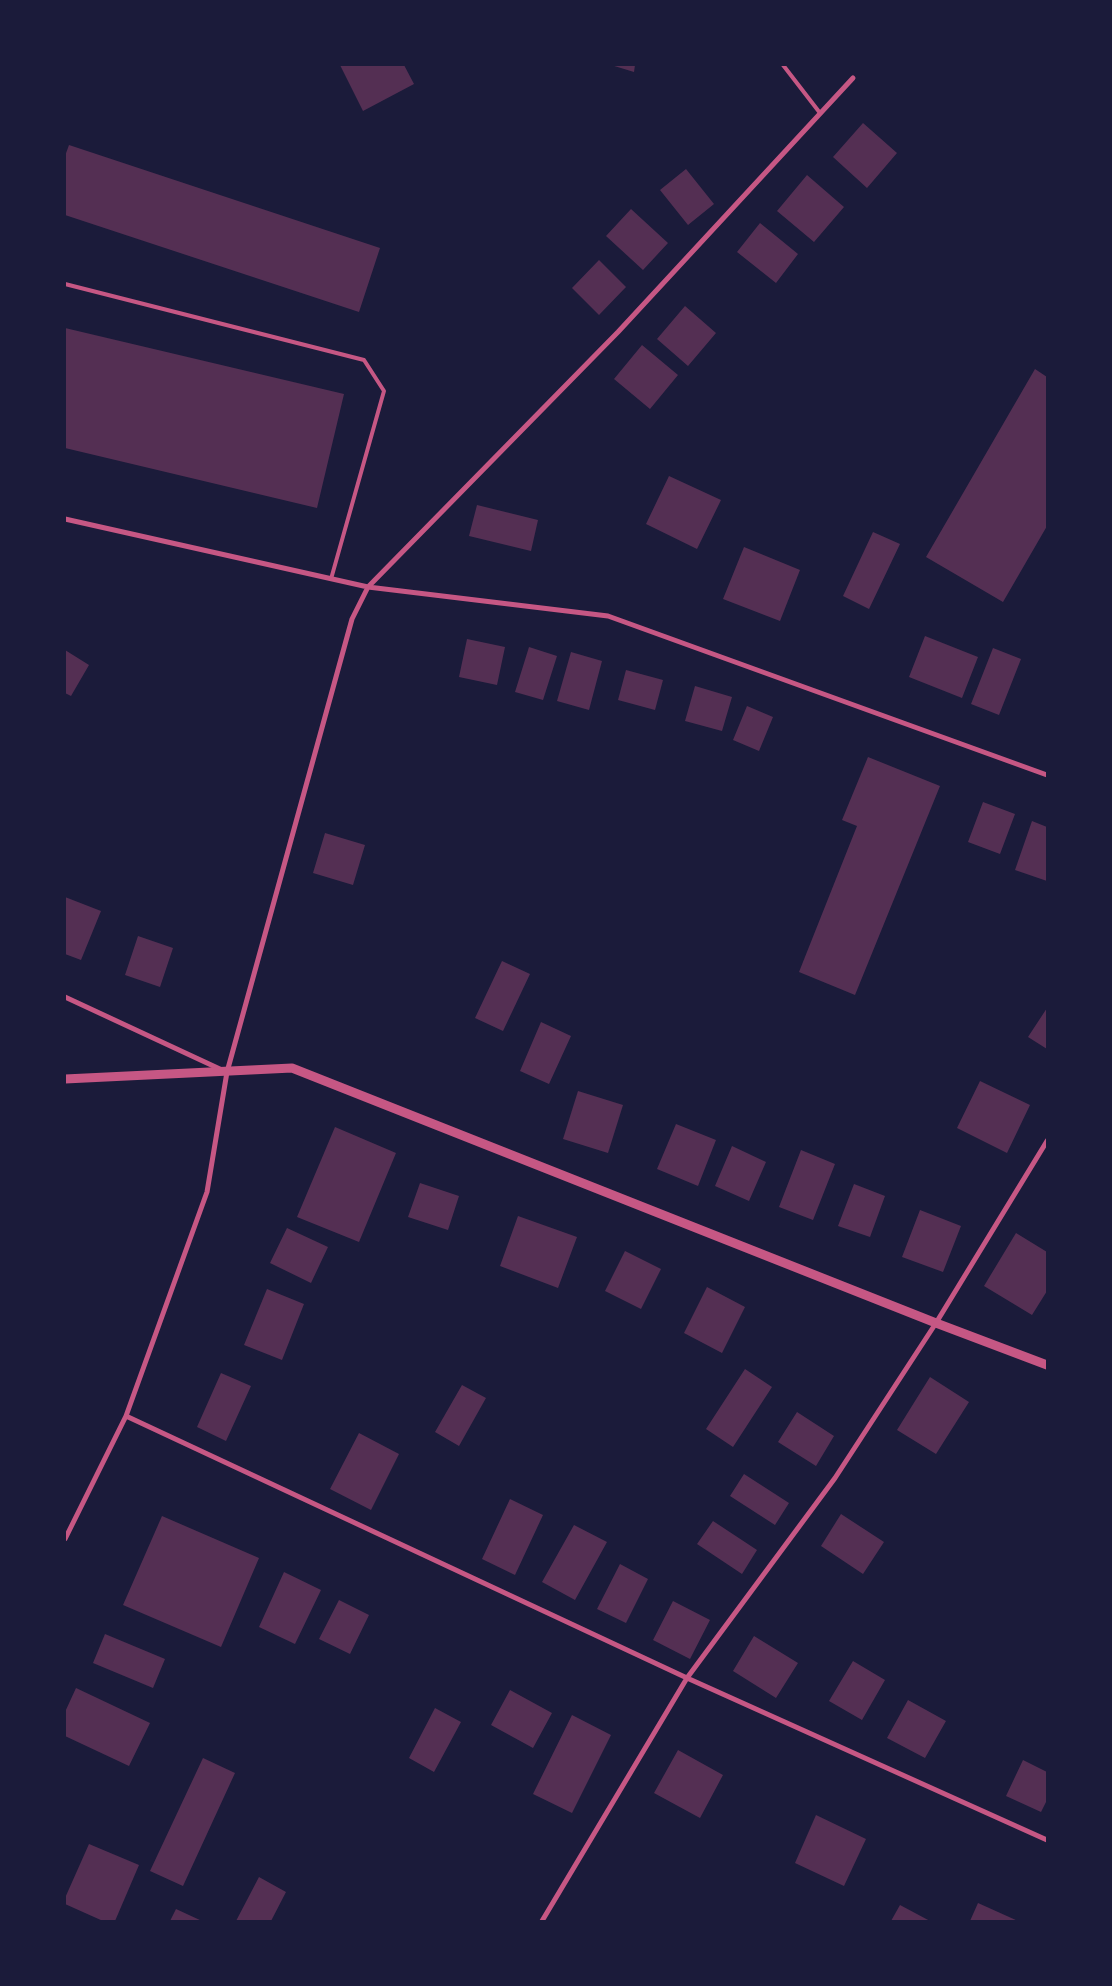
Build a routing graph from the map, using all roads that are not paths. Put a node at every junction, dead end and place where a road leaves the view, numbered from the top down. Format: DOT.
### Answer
graph roads {
  1 [pos="783,65"];
  2 [pos="853,78"];
  3 [pos="820,114"];
  4 [pos="65,284"];
  5 [pos="65,519"];
  6 [pos="331,579"];
  7 [pos="368,587"];
  8 [pos="1047,775"];
  9 [pos="65,997"];
  10 [pos="227,1072"];
  11 [pos="65,1079"];
  12 [pos="1047,1141"];
  13 [pos="936,1324"];
  14 [pos="1047,1365"];
  15 [pos="126,1416"];
  16 [pos="65,1539"];
  17 [pos="687,1678"];
  18 [pos="1047,1840"];
  19 [pos="542,1921"];
  1 -- 3 [label="lane"];
  2 -- 3 [label="street"];
  3 -- 7 [label="street"];
  4 -- 6 [label="lane"];
  5 -- 6 [label="street"];
  6 -- 7 [label="street"];
  7 -- 8 [label="street"];
  7 -- 10 [label="street"];
  9 -- 10 [label="street"];
  10 -- 11 [label="street"];
  10 -- 13 [label="street"];
  10 -- 15 [label="street"];
  12 -- 13 [label="street"];
  13 -- 14 [label="street"];
  13 -- 17 [label="street"];
  15 -- 16 [label="street"];
  15 -- 17 [label="street"];
  17 -- 18 [label="street"];
  17 -- 19 [label="street"];
}
